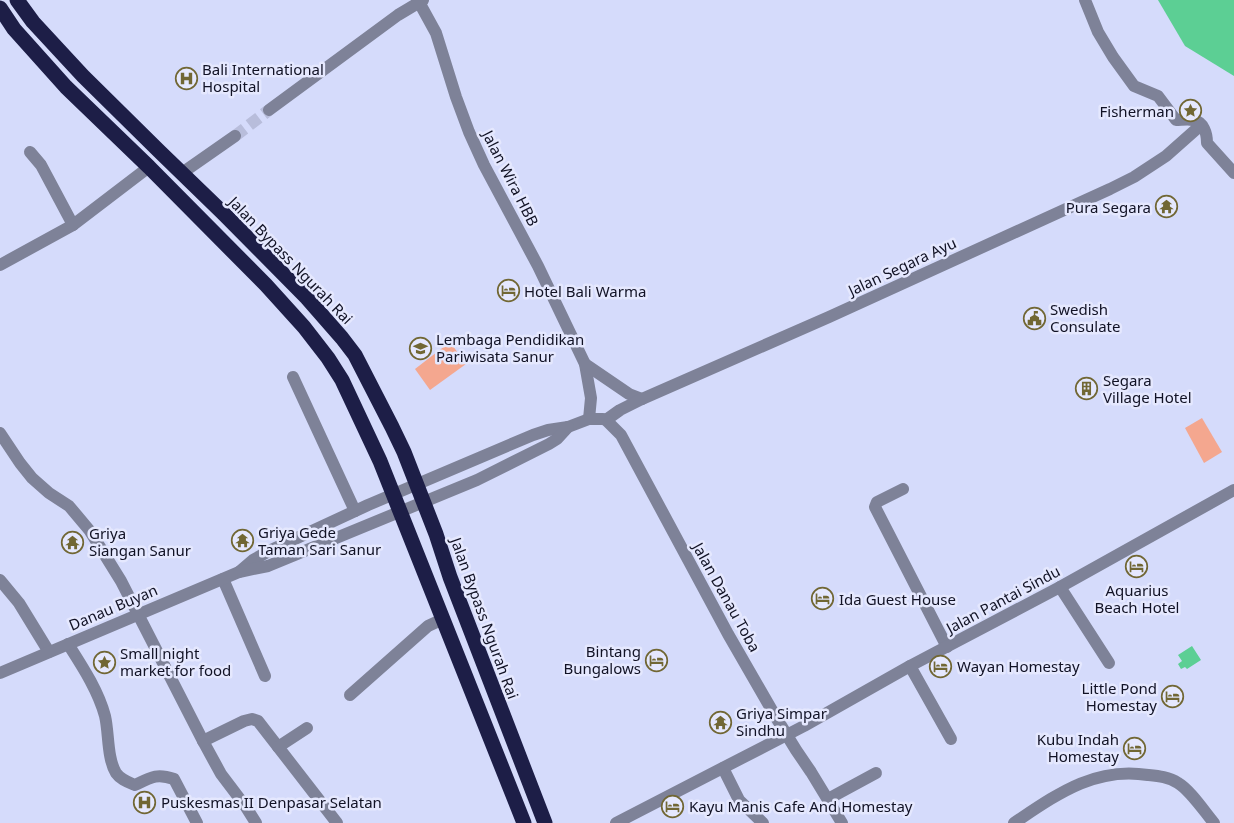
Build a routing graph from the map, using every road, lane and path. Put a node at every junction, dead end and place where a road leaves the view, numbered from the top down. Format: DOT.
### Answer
graph roads {
  1 [pos="17,0"];
  2 [pos="1085,0"];
  3 [pos="421,1"];
  4 [pos="0,8"];
  5 [pos="269,110"];
  6 [pos="1202,125"];
  7 [pos="234,136"];
  8 [pos="30,152"];
  9 [pos="149,167"];
  10 [pos="1234,173"];
  11 [pos="182,174"];
  12 [pos="73,225"];
  13 [pos="0,265"];
  14 [pos="281,271"];
  15 [pos="266,285"];
  16 [pos="585,364"];
  17 [pos="293,377"];
  18 [pos="642,399"];
  19 [pos="590,419"];
  20 [pos="606,420"];
  21 [pos="568,428"];
  22 [pos="0,435"];
  23 [pos="417,484"];
  24 [pos="903,489"];
  25 [pos="1234,490"];
  26 [pos="394,494"];
  27 [pos="424,502"];
  28 [pos="356,511"];
  29 [pos="400,512"];
  30 [pos="239,572"];
  31 [pos="223,579"];
  32 [pos="0,580"];
  33 [pos="1060,587"];
  34 [pos="137,614"];
  35 [pos="443,619"];
  36 [pos="68,644"];
  37 [pos="947,647"];
  38 [pos="49,652"];
  39 [pos="1109,663"];
  40 [pos="910,666"];
  41 [pos="0,673"];
  42 [pos="265,676"];
  43 [pos="350,695"];
  44 [pos="307,728"];
  45 [pos="786,735"];
  46 [pos="951,739"];
  47 [pos="203,741"];
  48 [pos="278,747"];
  49 [pos="723,768"];
  50 [pos="876,773"];
  51 [pos="828,799"];
  52 [pos="197,823"];
  53 [pos="256,823"];
  54 [pos="337,823"];
  55 [pos="524,823"];
  56 [pos="545,823"];
  57 [pos="616,823"];
  58 [pos="763,823"];
  59 [pos="842,823"];
  60 [pos="1014,823"];
  61 [pos="1214,823"];
  1 -- 11 [label="highway, Jalan Bypass Ngurah Rai"];
  2 -- 6 [label="street"];
  3 -- 5 [label="street"];
  3 -- 16 [label="street, Jalan Wira HBB"];
  4 -- 9 [label="highway"];
  6 -- 10 [label="street"];
  6 -- 18 [label="street, Jalan Segara Ayu"];
  7 -- 11 [label="street"];
  8 -- 12 [label="street"];
  9 -- 12 [label="street"];
  9 -- 15 [label="highway"];
  11 -- 14 [label="highway, Jalan Bypass Ngurah Rai"];
  12 -- 13 [label="street"];
  14 -- 15 [label="highway"];
  14 -- 23 [label="highway, Jalan Bypass Ngurah Rai"];
  15 -- 26 [label="highway"];
  16 -- 18 [label="street"];
  16 -- 19 [label="street, Jalan Wira HBB"];
  17 -- 28 [label="street"];
  18 -- 20 [label="street, Jalan Segara Ayu"];
  19 -- 20 [label="street"];
  19 -- 21 [label="street"];
  20 -- 45 [label="street, Jalan Danau Toba"];
  21 -- 23 [label="street"];
  21 -- 27 [label="street"];
  22 -- 34 [label="street"];
  23 -- 26 [label="street"];
  23 -- 27 [label="highway, Jalan Bypass Ngurah Rai"];
  24 -- 37 [label="street"];
  25 -- 33 [label="street, Jalan Pantai Sindu"];
  26 -- 28 [label="street, Danau Buyan"];
  26 -- 29 [label="highway"];
  27 -- 29 [label="street"];
  27 -- 56 [label="highway, Jalan Bypass Ngurah Rai"];
  28 -- 30 [label="street, Danau Buyan"];
  29 -- 30 [label="street, Danau Buyan"];
  29 -- 35 [label="highway"];
  30 -- 31 [label="street, Danau Buyan"];
  31 -- 34 [label="street, Danau Buyan"];
  31 -- 42 [label="street"];
  32 -- 38 [label="street"];
  33 -- 37 [label="street, Jalan Pantai Sindu"];
  33 -- 39 [label="street"];
  34 -- 36 [label="street, Danau Buyan"];
  34 -- 47 [label="street"];
  35 -- 43 [label="street"];
  35 -- 55 [label="highway"];
  36 -- 38 [label="street, Danau Buyan"];
  36 -- 52 [label="street"];
  37 -- 40 [label="street, Jalan Pantai Sindu"];
  38 -- 41 [label="street, Danau Buyan"];
  40 -- 45 [label="street, Jalan Pantai Sindu"];
  40 -- 46 [label="street"];
  44 -- 48 [label="street"];
  45 -- 49 [label="street, Jalan Pantai Sindu"];
  45 -- 51 [label="street, Jalan Danau Toba"];
  47 -- 48 [label="street"];
  47 -- 53 [label="street"];
  48 -- 54 [label="street"];
  49 -- 57 [label="street, Jalan Pantai Sindu"];
  49 -- 58 [label="street"];
  50 -- 51 [label="street"];
  51 -- 59 [label="street, Jalan Danau Toba"];
  60 -- 61 [label="street"];
}
